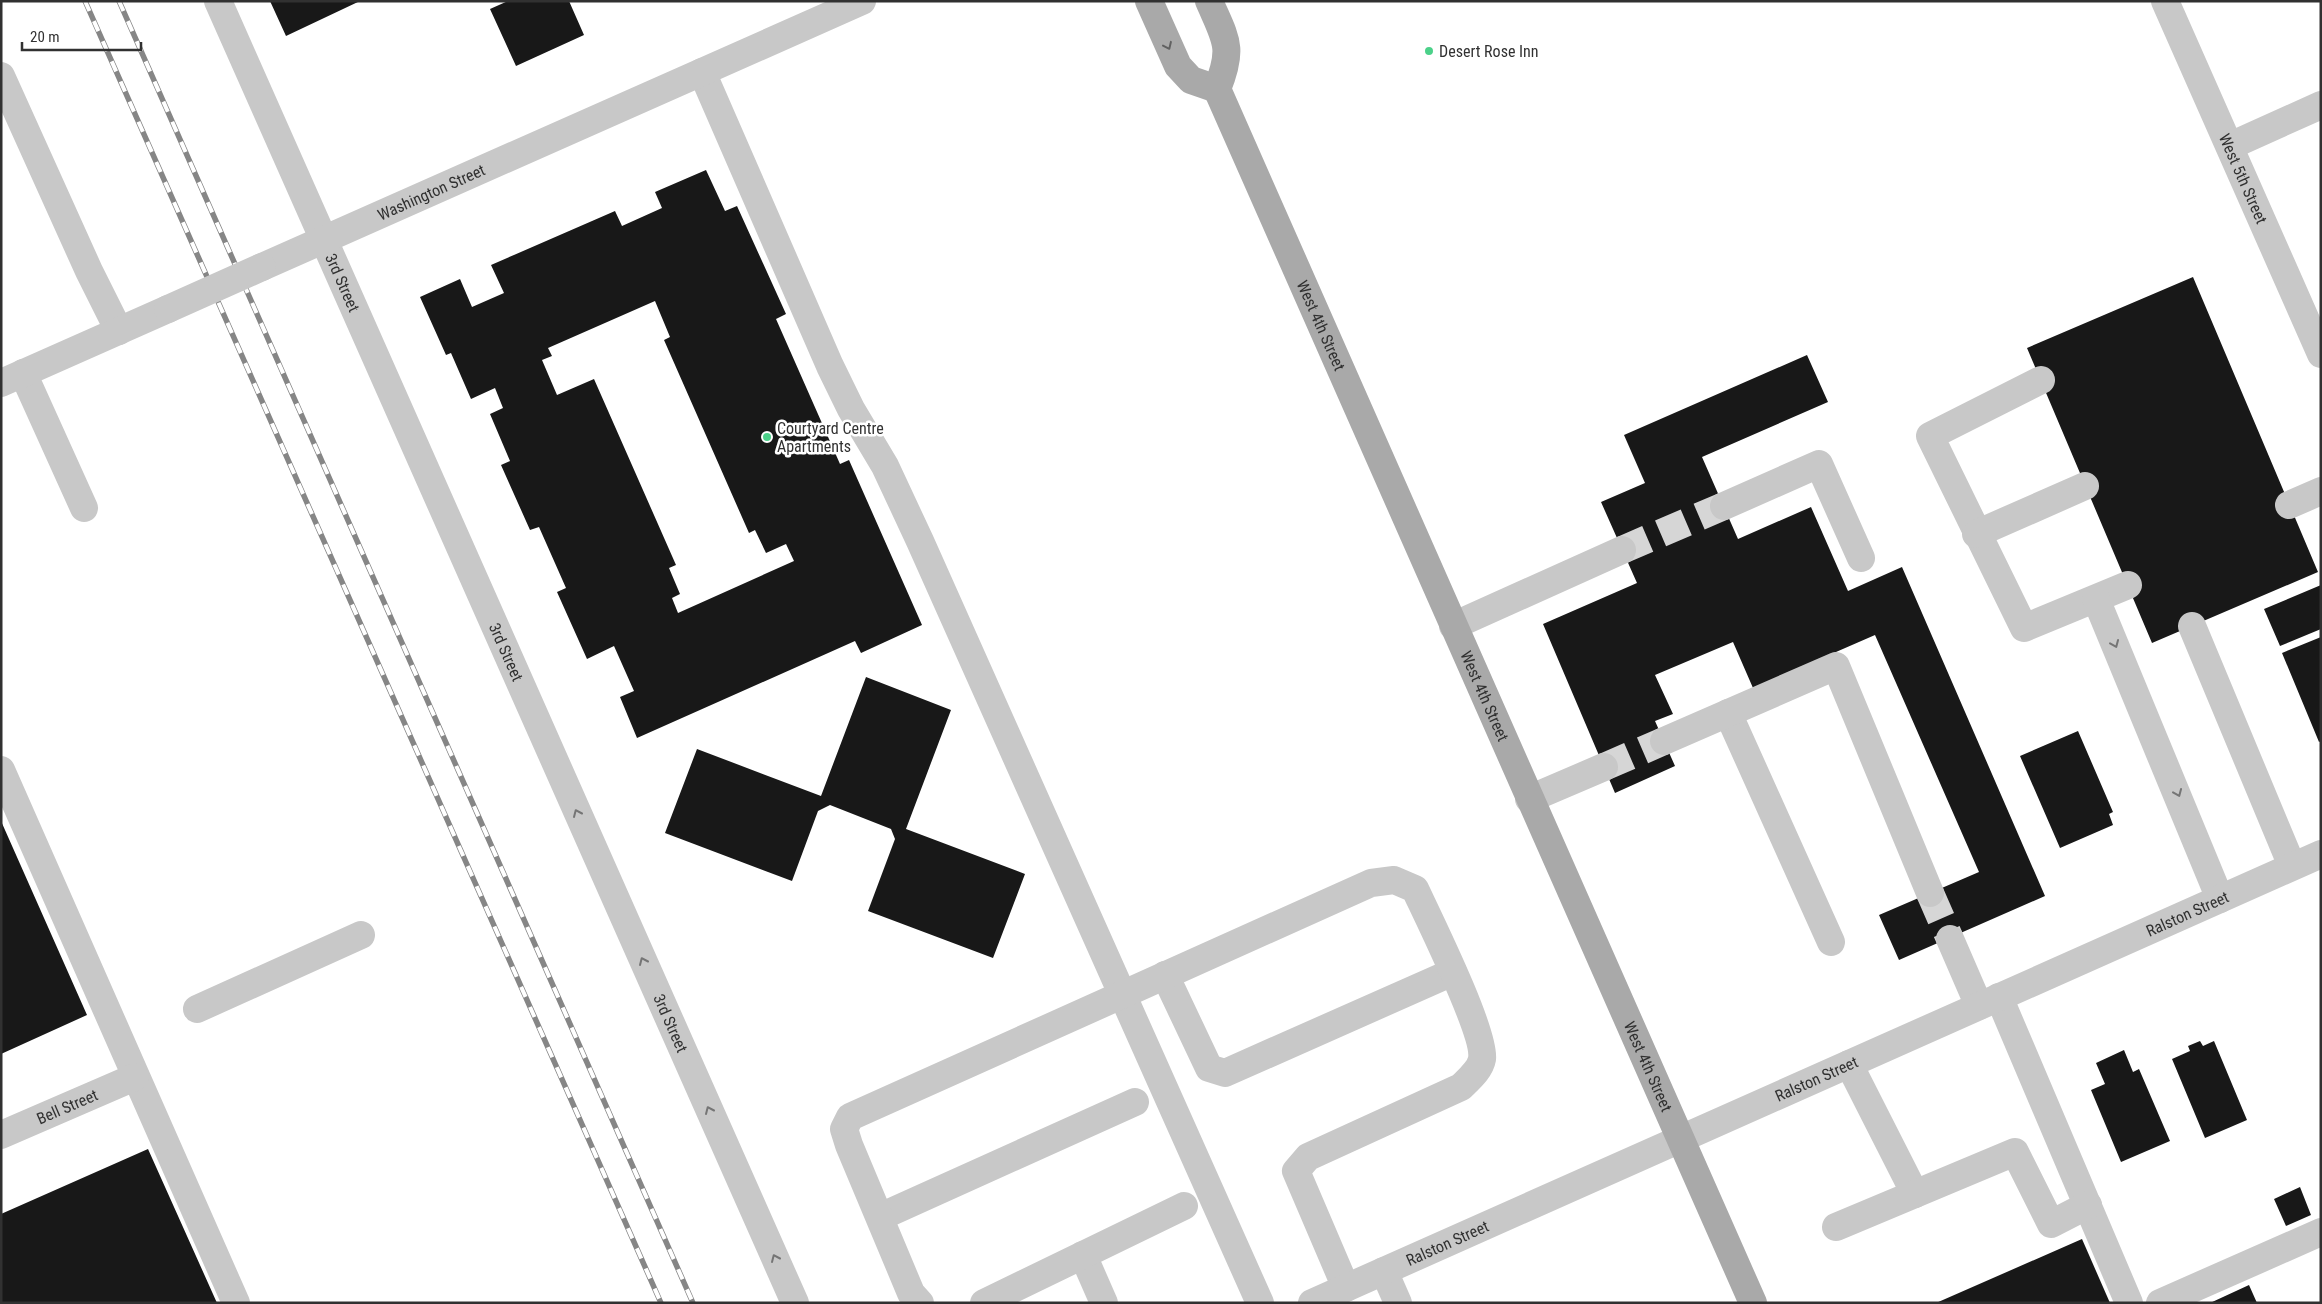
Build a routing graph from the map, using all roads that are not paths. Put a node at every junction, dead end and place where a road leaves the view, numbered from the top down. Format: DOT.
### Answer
graph roads {
  1 [pos="218,1"];
  2 [pos="862,1"];
  3 [pos="1148,1"];
  4 [pos="1209,1"];
  5 [pos="2165,1"];
  6 [pos="702,72"];
  7 [pos="1,76"];
  8 [pos="1218,89"];
  9 [pos="2321,105"];
  10 [pos="2230,146"];
  11 [pos="324,240"];
  12 [pos="119,330"];
  13 [pos="2321,354"];
  14 [pos="12,378"];
  15 [pos="2041,380"];
  16 [pos="2085,486"];
  17 [pos="2321,491"];
  18 [pos="2290,505"];
  19 [pos="1724,506"];
  20 [pos="84,508"];
  21 [pos="1976,534"];
  22 [pos="1622,550"];
  23 [pos="1860,558"];
  24 [pos="2128,585"];
  25 [pos="2096,599"];
  26 [pos="1453,626"];
  27 [pos="2192,626"];
  28 [pos="1728,713"];
  29 [pos="1664,742"];
  30 [pos="1604,767"];
  31 [pos="1,770"];
  32 [pos="1529,799"];
  33 [pos="2321,854"];
  34 [pos="2292,866"];
  35 [pos="1930,893"];
  36 [pos="2220,899"];
  37 [pos="362,935"];
  38 [pos="1950,939"];
  39 [pos="1831,942"];
  40 [pos="1453,972"];
  41 [pos="1165,975"];
  42 [pos="1122,994"];
  43 [pos="1989,1001"];
  44 [pos="197,1010"];
  45 [pos="1849,1064"];
  46 [pos="135,1077"];
  47 [pos="1135,1102"];
  48 [pos="1,1135"];
  49 [pos="1680,1140"];
  50 [pos="1915,1194"];
  51 [pos="2088,1204"];
  52 [pos="1184,1206"];
  53 [pos="880,1217"];
  54 [pos="1836,1227"];
  55 [pos="2321,1232"];
  56 [pos="1083,1255"];
  57 [pos="1384,1271"];
  58 [pos="1346,1288"];
  59 [pos="236,1303"];
  60 [pos="795,1303"];
  61 [pos="920,1303"];
  62 [pos="984,1303"];
  63 [pos="1104,1303"];
  64 [pos="1260,1303"];
  65 [pos="1312,1303"];
  66 [pos="1398,1303"];
  67 [pos="1753,1303"];
  68 [pos="2129,1303"];
  69 [pos="2160,1303"];
  1 -- 11 [label="street, 3rd Street"];
  2 -- 6 [label="street, Washington Street"];
  3 -- 8 [label="main road, one-way"];
  4 -- 8 [label="main road"];
  5 -- 10 [label="street, West 5th Street"];
  6 -- 11 [label="street, Washington Street"];
  6 -- 42 [label="street"];
  7 -- 12 [label="street"];
  8 -- 26 [label="main road, West 4th Street"];
  9 -- 10 [label="street"];
  10 -- 13 [label="street, West 5th Street"];
  11 -- 12 [label="street, Washington Street, bridge"];
  60 -- 11 [label="street, 3rd Street, one-way"];
  12 -- 14 [label="street, Washington Street"];
  14 -- 20 [label="street"];
  15 -- 21 [label="street"];
  16 -- 21 [label="street"];
  17 -- 18 [label="street"];
  19 -- 23 [label="street"];
  21 -- 25 [label="street"];
  22 -- 26 [label="street"];
  24 -- 25 [label="street"];
  25 -- 36 [label="street, one-way"];
  26 -- 32 [label="main road, West 4th Street"];
  27 -- 34 [label="street"];
  28 -- 29 [label="street"];
  28 -- 35 [label="street"];
  28 -- 39 [label="street"];
  30 -- 32 [label="street"];
  31 -- 46 [label="street"];
  32 -- 49 [label="main road, West 4th Street"];
  33 -- 34 [label="street, Ralston Street"];
  34 -- 36 [label="street, Ralston Street"];
  36 -- 43 [label="street, Ralston Street"];
  37 -- 44 [label="street"];
  38 -- 43 [label="street"];
  40 -- 41 [label="street"];
  40 -- 41 [label="street"];
  40 -- 58 [label="street"];
  41 -- 42 [label="street"];
  42 -- 53 [label="street"];
  42 -- 64 [label="street"];
  43 -- 45 [label="street, Ralston Street"];
  43 -- 51 [label="street"];
  45 -- 49 [label="street, Ralston Street"];
  45 -- 50 [label="street"];
  46 -- 48 [label="street, Bell Street"];
  46 -- 59 [label="street"];
  47 -- 53 [label="street"];
  49 -- 57 [label="street, Ralston Street"];
  49 -- 67 [label="main road, West 4th Street"];
  50 -- 51 [label="street"];
  50 -- 54 [label="street"];
  51 -- 68 [label="street"];
  52 -- 56 [label="street"];
  53 -- 61 [label="street"];
  55 -- 69 [label="street"];
  56 -- 62 [label="street"];
  56 -- 63 [label="street"];
  57 -- 58 [label="street, Ralston Street"];
  57 -- 66 [label="street"];
  58 -- 65 [label="street, Ralston Street"];
}
